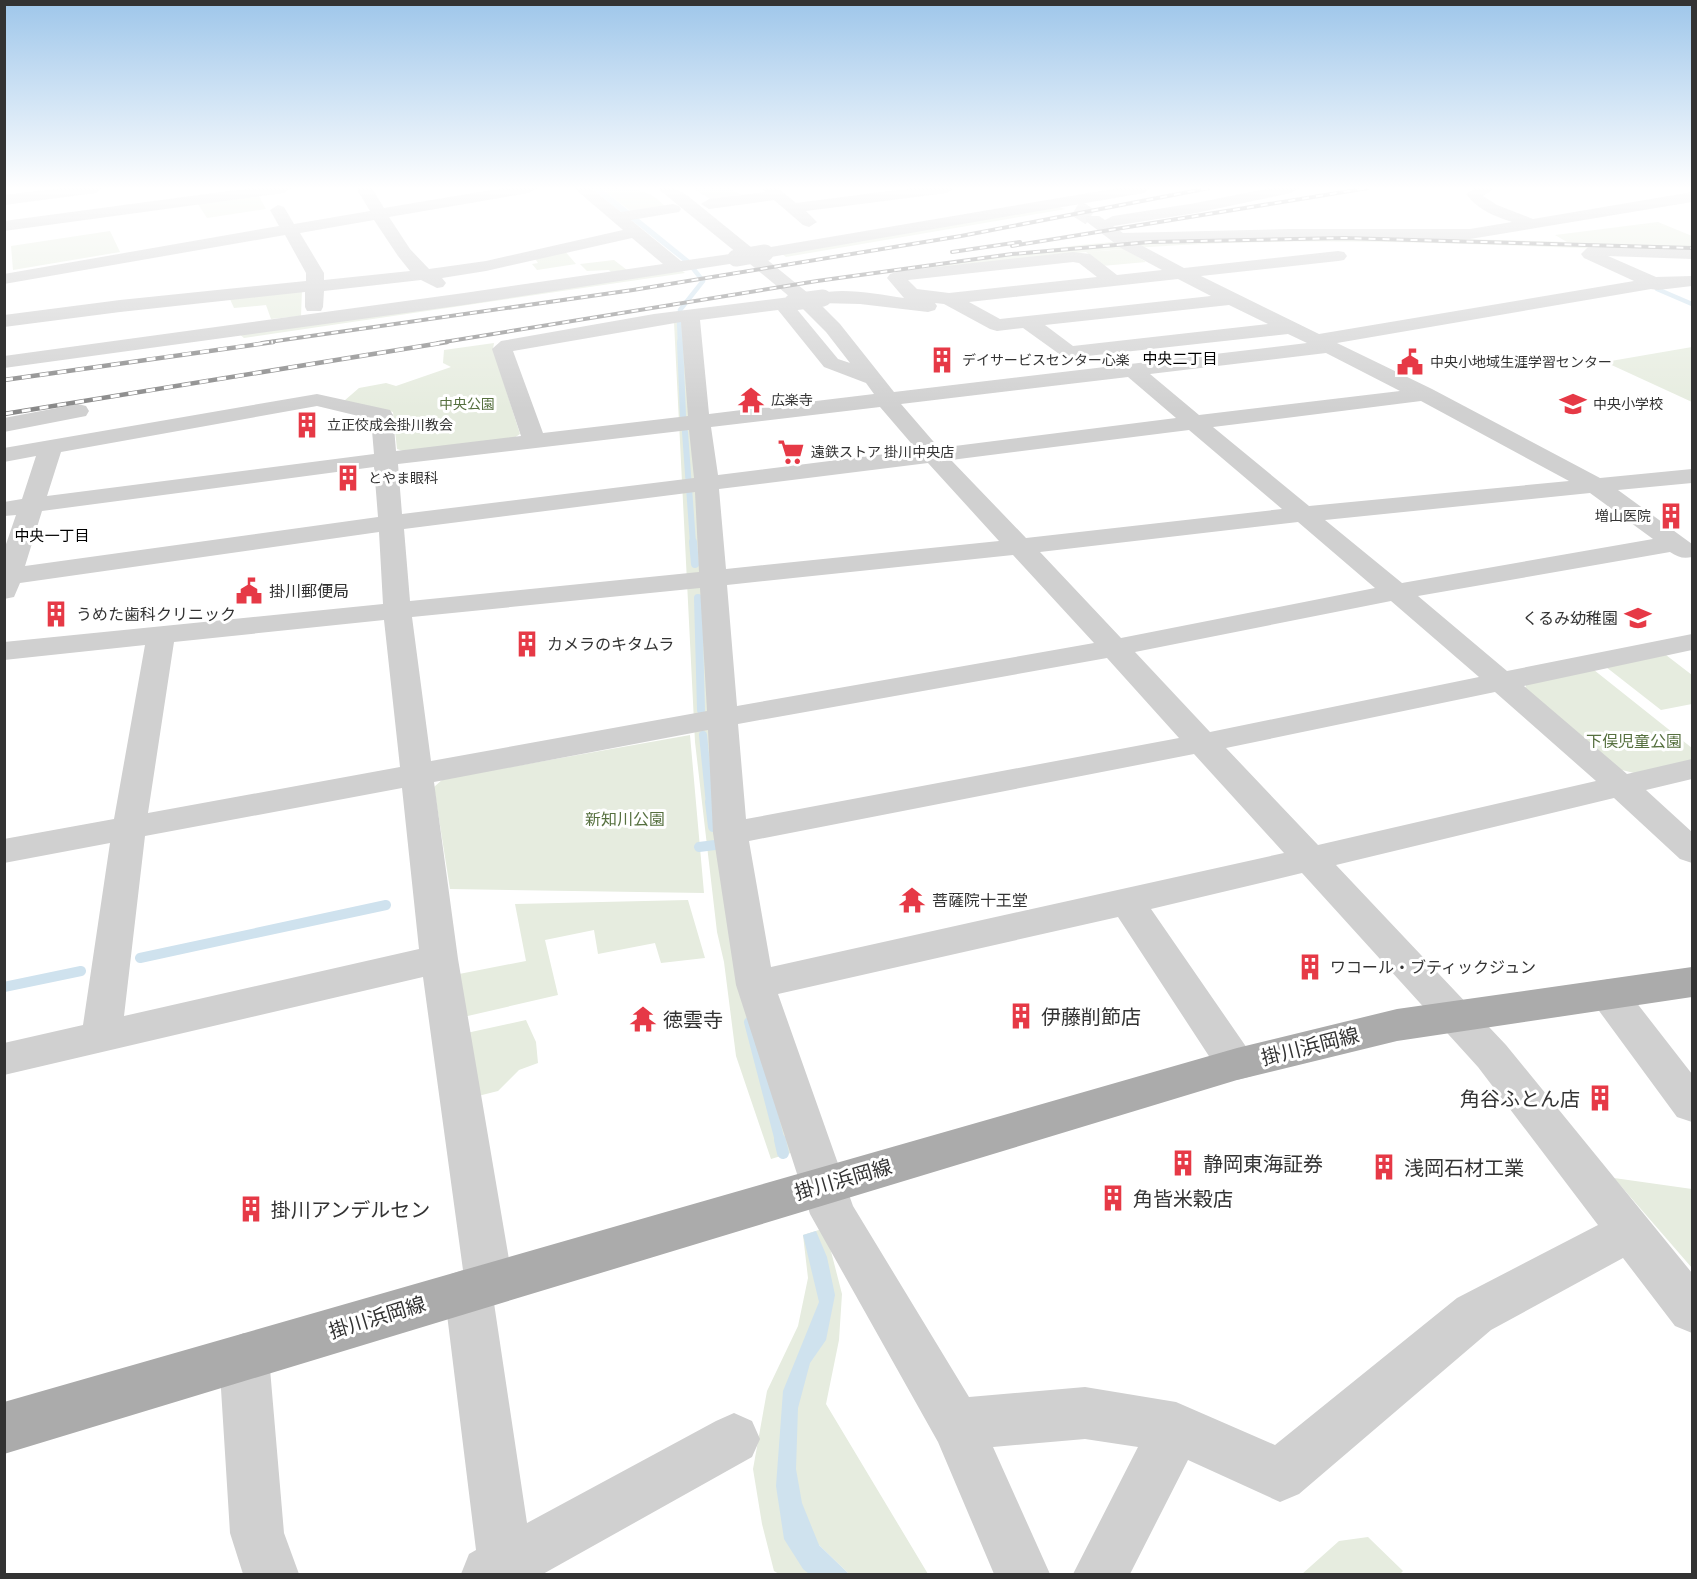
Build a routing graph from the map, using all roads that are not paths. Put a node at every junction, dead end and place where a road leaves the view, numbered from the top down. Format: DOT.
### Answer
graph roads {
  1 [pos="105,262"];
  2 [pos="148,262"];
  3 [pos="206,262"];
  4 [pos="413,262"];
  5 [pos="499,262"];
  6 [pos="681,262"];
  7 [pos="712,262"];
  8 [pos="760,262"];
  9 [pos="1030,262"];
  10 [pos="1089,262"];
  11 [pos="1160,262"];
  12 [pos="1285,262"];
  13 [pos="1606,262"];
  14 [pos="310,264"];
  15 [pos="288,266"];
  16 [pos="687,266"];
  17 [pos="1180,273"];
  18 [pos="422,275"];
  19 [pos="1113,281"];
  20 [pos="1692,281"];
  21 [pos="10,282"];
  22 [pos="1653,284"];
  23 [pos="316,286"];
  24 [pos="827,297"];
  25 [pos="1692,298"];
  26 [pos="464,299"];
  27 [pos="949,299"];
  28 [pos="1231,299"];
  29 [pos="788,302"];
  30 [pos="847,315"];
  31 [pos="683,316"];
  32 [pos="27,318"];
  33 [pos="313,318"];
  34 [pos="4,321"];
  35 [pos="1027,322"];
  36 [pos="1288,328"];
  37 [pos="1014,342"];
  38 [pos="1321,344"];
  39 [pos="1045,360"];
  40 [pos="4,362"];
  41 [pos="1132,370"];
  42 [pos="1075,377"];
  43 [pos="882,380"];
  44 [pos="1424,394"];
  45 [pos="78,411"];
  46 [pos="699,422"];
  47 [pos="1193,422"];
  48 [pos="4,425"];
  49 [pos="534,441"];
  50 [pos="51,447"];
  51 [pos="4,454"];
  52 [pos="933,455"];
  53 [pos="385,459"];
  54 [pos="1692,476"];
  55 [pos="707,484"];
  56 [pos="1593,484"];
  57 [pos="31,506"];
  58 [pos="4,509"];
  59 [pos="1306,514"];
  60 [pos="392,523"];
  61 [pos="1019,547"];
  62 [pos="1684,549"];
  63 [pos="713,579"];
  64 [pos="6,582"];
  65 [pos="1397,592"];
  66 [pos="399,611"];
  67 [pos="161,635"];
  68 [pos="1692,642"];
  69 [pos="1114,648"];
  70 [pos="4,651"];
  71 [pos="1501,680"];
  72 [pos="721,718"];
  73 [pos="1202,743"];
  74 [pos="1692,769"];
  75 [pos="418,774"];
  76 [pos="1621,784"];
  77 [pos="129,828"];
  78 [pos="730,833"];
  79 [pos="4,851"];
  80 [pos="1692,851"];
  81 [pos="1308,859"];
  82 [pos="1127,902"];
  83 [pos="439,959"];
  84 [pos="1692,982"];
  85 [pos="755,985"];
  86 [pos="1608,994"];
  87 [pos="1455,1016"];
  88 [pos="101,1038"];
  89 [pos="4,1059"];
  90 [pos="1237,1064"];
  91 [pos="1692,1105"];
  92 [pos="823,1185"];
  93 [pos="1630,1231"];
  94 [pos="479,1287"];
  95 [pos="1692,1310"];
  96 [pos="244,1357"];
  97 [pos="956,1424"];
  98 [pos="4,1428"];
  99 [pos="1176,1428"];
  100 [pos="734,1439"];
  101 [pos="497,1570"];
  102 [pos="271,1575"];
  103 [pos="1022,1575"];
  104 [pos="1101,1575"];
  1 -- 21 [label="street"];
  2 -- 3 [label="street"];
  4 -- 18 [label="street"];
  5 -- 18 [label="street"];
  6 -- 16 [label="street"];
  7 -- 16 [label="street"];
  8 -- 43 [label="street"];
  9 -- 27 [label="street"];
  10 -- 19 [label="street"];
  11 -- 17 [label="street"];
  12 -- 17 [label="street"];
  13 -- 22 [label="street"];
  14 -- 15 [label="street"];
  14 -- 23 [label="street"];
  16 -- 26 [label="street"];
  17 -- 19 [label="street"];
  17 -- 28 [label="street"];
  18 -- 23 [label="street"];
  18 -- 26 [label="street"];
  19 -- 27 [label="street"];
  20 -- 22 [label="street"];
  21 -- 32 [label="street"];
  22 -- 25 [label="street"];
  22 -- 38 [label="street"];
  23 -- 32 [label="street"];
  23 -- 33 [label="street"];
  24 -- 29 [label="street, bridge"];
  24 -- 30 [label="street"];
  24 -- 37 [label="street"];
  26 -- 33 [label="street"];
  27 -- 35 [label="street"];
  28 -- 35 [label="street"];
  28 -- 36 [label="street"];
  29 -- 31 [label="street"];
  29 -- 43 [label="street"];
  31 -- 46 [label="street"];
  31 -- 49 [label="street"];
  32 -- 34 [label="street"];
  33 -- 40 [label="street"];
  35 -- 36 [label="street"];
  36 -- 38 [label="street"];
  38 -- 41 [label="street"];
  38 -- 44 [label="street"];
  39 -- 42 [label="street"];
  41 -- 42 [label="street"];
  41 -- 47 [label="street"];
  42 -- 43 [label="street"];
  43 -- 46 [label="street"];
  43 -- 52 [label="street"];
  44 -- 47 [label="street"];
  44 -- 56 [label="street"];
  45 -- 48 [label="street"];
  46 -- 49 [label="street"];
  46 -- 55 [label="street"];
  47 -- 52 [label="street"];
  47 -- 59 [label="street"];
  49 -- 53 [label="street"];
  50 -- 51 [label="street"];
  50 -- 53 [label="street"];
  50 -- 57 [label="street"];
  52 -- 55 [label="street"];
  52 -- 61 [label="street"];
  53 -- 57 [label="street"];
  53 -- 60 [label="street"];
  54 -- 56 [label="street"];
  55 -- 60 [label="street"];
  55 -- 63 [label="street"];
  56 -- 59 [label="street"];
  56 -- 62 [label="street"];
  57 -- 58 [label="street"];
  57 -- 64 [label="street"];
  59 -- 61 [label="street"];
  59 -- 65 [label="street"];
  60 -- 64 [label="street"];
  60 -- 66 [label="street"];
  61 -- 63 [label="street"];
  61 -- 69 [label="street"];
  62 -- 65 [label="street"];
  63 -- 66 [label="street"];
  63 -- 72 [label="street"];
  65 -- 69 [label="street"];
  65 -- 71 [label="street"];
  66 -- 67 [label="street"];
  66 -- 75 [label="street"];
  67 -- 70 [label="street"];
  67 -- 77 [label="street"];
  68 -- 71 [label="street"];
  69 -- 72 [label="street"];
  69 -- 73 [label="street"];
  71 -- 73 [label="street"];
  71 -- 76 [label="street"];
  72 -- 75 [label="street"];
  72 -- 78 [label="street"];
  73 -- 78 [label="street"];
  73 -- 81 [label="street"];
  74 -- 76 [label="street"];
  75 -- 77 [label="street"];
  75 -- 83 [label="street"];
  76 -- 80 [label="street"];
  76 -- 81 [label="street"];
  77 -- 79 [label="street"];
  77 -- 88 [label="street"];
  78 -- 85 [label="street"];
  81 -- 82 [label="street"];
  81 -- 87 [label="street"];
  82 -- 85 [label="street"];
  82 -- 90 [label="street"];
  83 -- 88 [label="street"];
  83 -- 94 [label="street"];
  84 -- 86 [label="main road, 掛川浜岡線"];
  85 -- 92 [label="street"];
  86 -- 87 [label="main road, 掛川浜岡線"];
  86 -- 91 [label="street"];
  87 -- 90 [label="main road, 掛川浜岡線"];
  87 -- 93 [label="street"];
  88 -- 89 [label="street"];
  90 -- 92 [label="main road, 掛川浜岡線"];
  92 -- 94 [label="main road, 掛川浜岡線"];
  92 -- 97 [label="street"];
  93 -- 95 [label="street"];
  93 -- 99 [label="street"];
  94 -- 96 [label="main road, 掛川浜岡線"];
  94 -- 101 [label="street"];
  96 -- 98 [label="main road, 掛川浜岡線"];
  96 -- 102 [label="street"];
  97 -- 99 [label="street"];
  97 -- 103 [label="street"];
  99 -- 104 [label="street"];
  100 -- 101 [label="street"];
}
